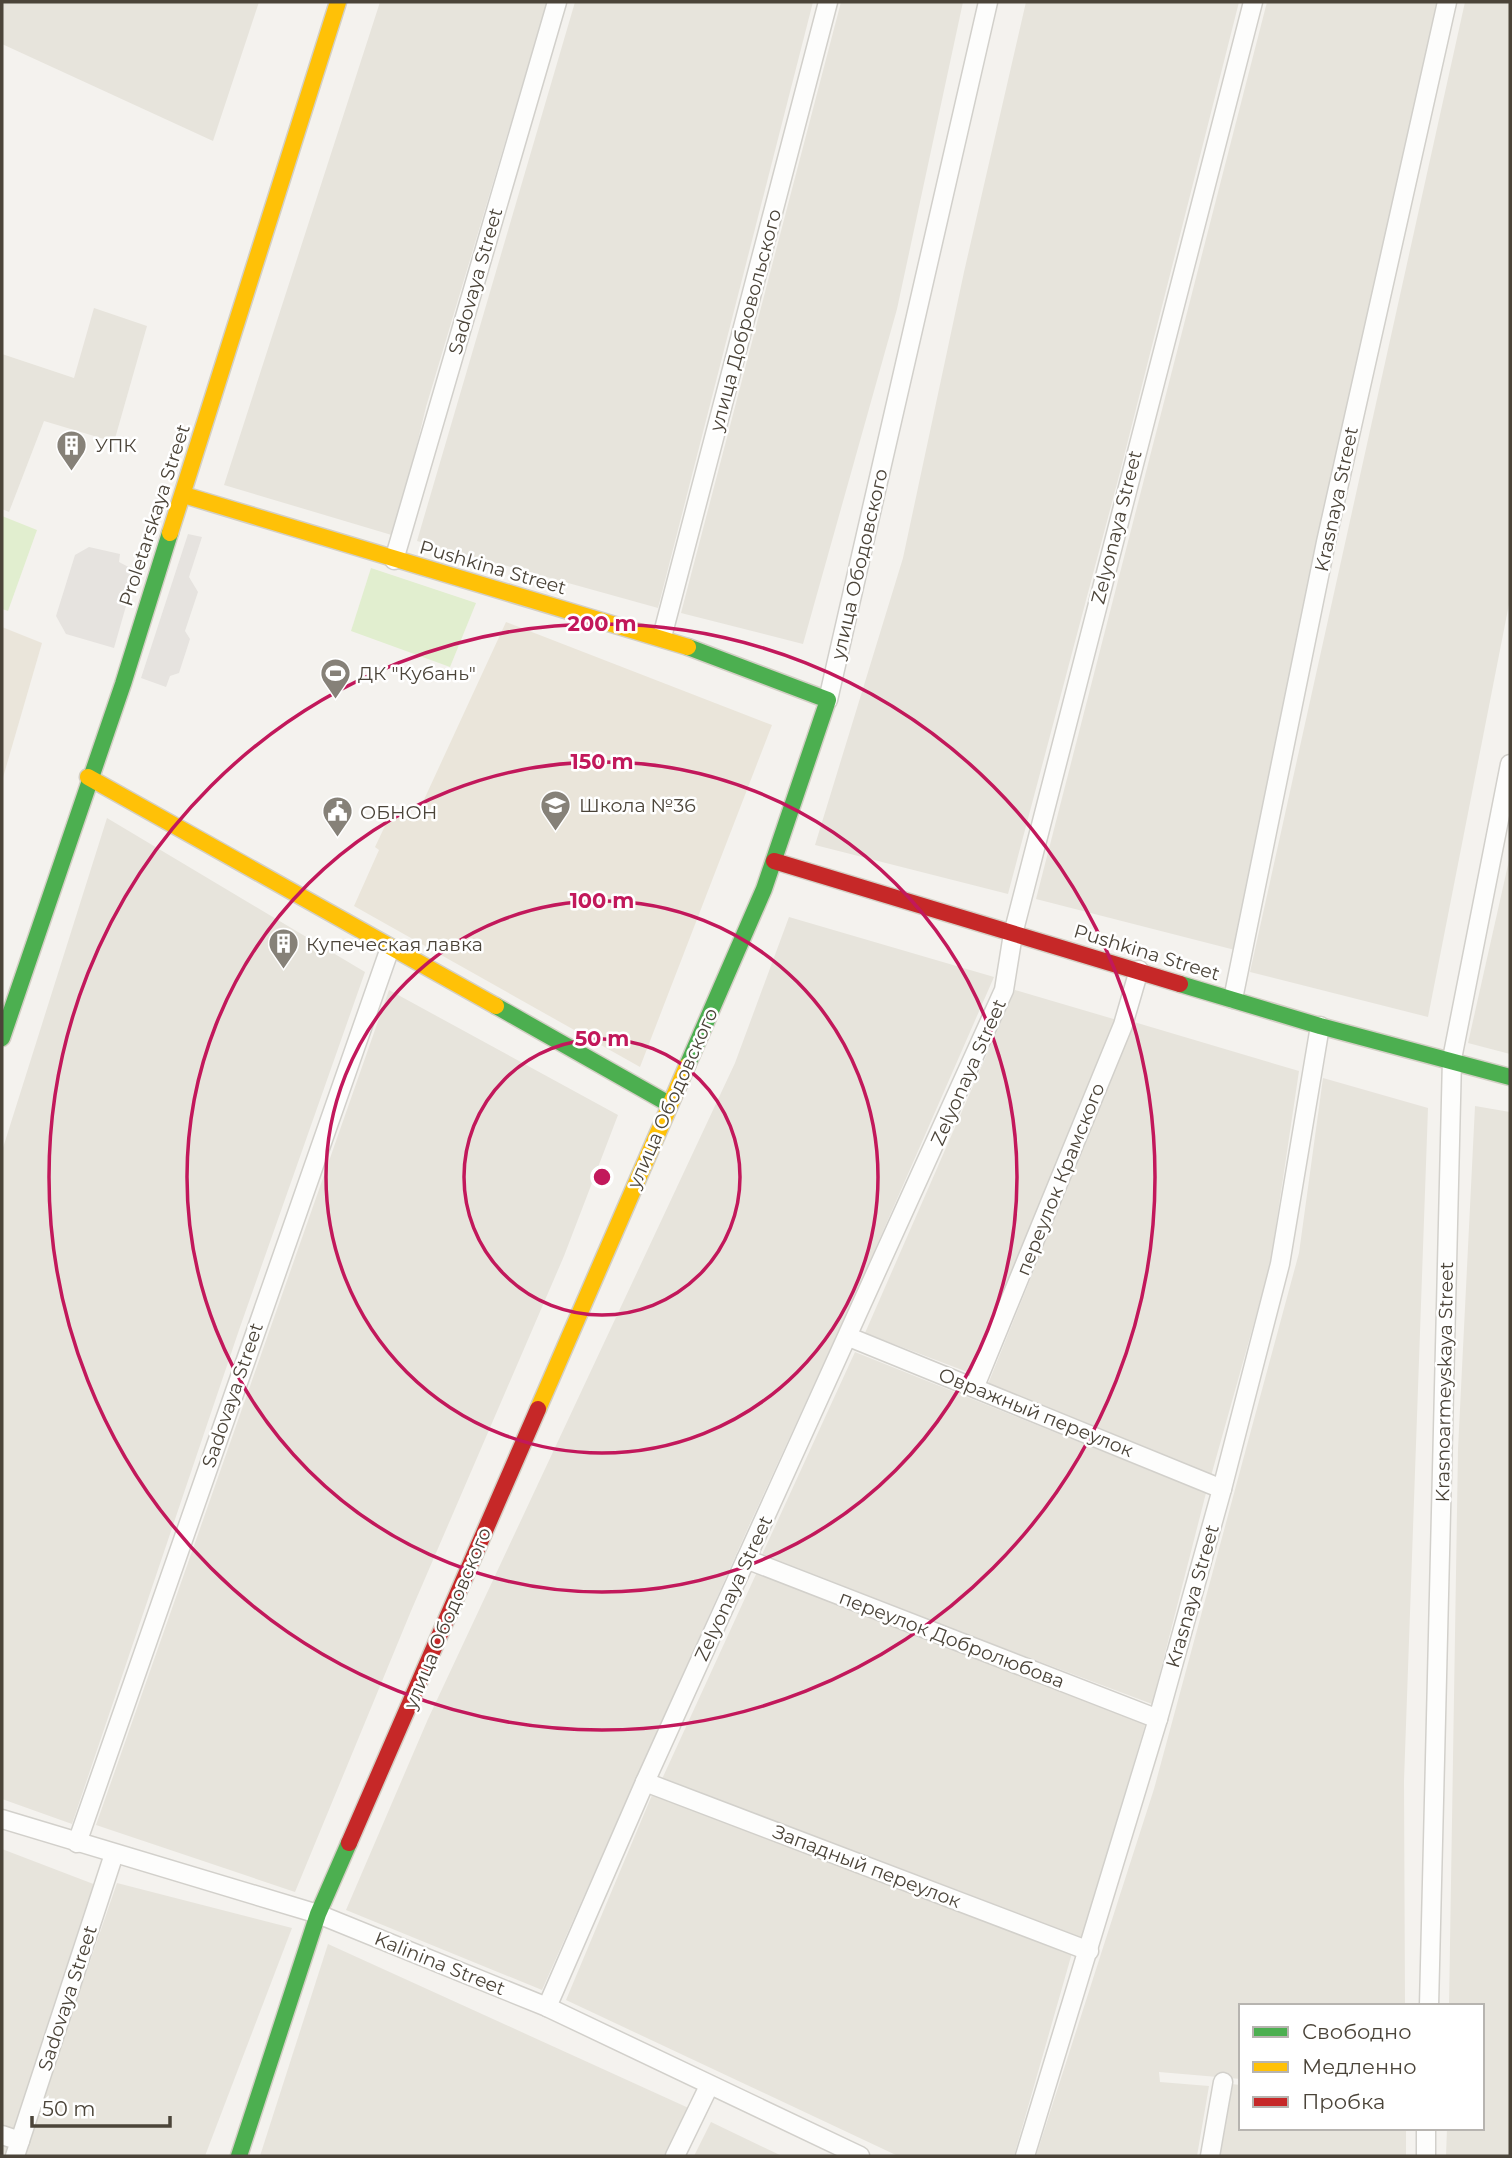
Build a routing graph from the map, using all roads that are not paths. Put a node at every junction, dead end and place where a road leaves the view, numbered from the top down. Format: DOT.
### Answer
graph roads {
  1 [pos="338,2"];
  2 [pos="557,2"];
  3 [pos="828,2"];
  4 [pos="988,2"];
  5 [pos="1253,2"];
  6 [pos="1447,2"];
  7 [pos="184,495"];
  8 [pos="394,560"];
  9 [pos="662,637"];
  10 [pos="828,700"];
  11 [pos="1510,764"];
  12 [pos="88,777"];
  13 [pos="774,861"];
  14 [pos="1013,934"];
  15 [pos="390,948"];
  16 [pos="1139,970"];
  17 [pos="1233,999"];
  18 [pos="1320,1026"];
  19 [pos="2,1038"];
  20 [pos="1452,1059"];
  21 [pos="1510,1077"];
  22 [pos="669,1104"];
  23 [pos="849,1337"];
  24 [pos="975,1386"];
  25 [pos="1222,1489"];
  26 [pos="746,1559"];
  27 [pos="1158,1719"];
  28 [pos="645,1782"];
  29 [pos="2,1819"];
  30 [pos="77,1843"];
  31 [pos="114,1854"];
  32 [pos="318,1914"];
  33 [pos="1089,1951"];
  34 [pos="1429,2004"];
  35 [pos="547,2007"];
  36 [pos="1223,2082"];
  37 [pos="709,2086"];
  38 [pos="1426,2130"];
  39 [pos="2,2135"];
  40 [pos="17,2149"];
  41 [pos="239,2156"];
  42 [pos="676,2156"];
  43 [pos="860,2156"];
  44 [pos="1025,2156"];
  45 [pos="1210,2156"];
  46 [pos="1426,2156"];
  1 -- 7 [label="street, Proletarskaya Street"];
  2 -- 8 [label="street, Sadovaya Street"];
  3 -- 9 [label="street, улица Добровольского"];
  4 -- 10 [label="street, улица Ободовского"];
  5 -- 14 [label="street, Zelyonaya Street"];
  6 -- 17 [label="street, Krasnaya Street"];
  7 -- 8 [label="street, Pushkina Street"];
  7 -- 12 [label="street, Proletarskaya Street"];
  8 -- 9 [label="street, Pushkina Street"];
  9 -- 10 [label="street, Pushkina Street"];
  10 -- 13 [label="street, улица Ободовского"];
  11 -- 20 [label="street, Krasnoarmeyskaya Street"];
  12 -- 15 [label="street"];
  12 -- 19 [label="street, Proletarskaya Street"];
  13 -- 14 [label="street, Pushkina Street"];
  13 -- 22 [label="street, улица Ободовского"];
  14 -- 16 [label="street, Pushkina Street"];
  14 -- 23 [label="street, Zelyonaya Street"];
  15 -- 22 [label="street"];
  15 -- 30 [label="street, Sadovaya Street"];
  16 -- 17 [label="street, Pushkina Street"];
  16 -- 24 [label="street, переулок Крамского"];
  17 -- 18 [label="street, Pushkina Street"];
  18 -- 20 [label="street, Pushkina Street"];
  18 -- 25 [label="street, Krasnaya Street"];
  20 -- 21 [label="street, Pushkina Street"];
  20 -- 34 [label="street, Krasnoarmeyskaya Street"];
  22 -- 32 [label="street, улица Ободовского"];
  23 -- 24 [label="street, Овражный переулок"];
  23 -- 26 [label="street, Zelyonaya Street"];
  24 -- 25 [label="street, Овражный переулок"];
  25 -- 27 [label="street, Krasnaya Street"];
  26 -- 27 [label="street, переулок Добролюбова"];
  26 -- 28 [label="street, Zelyonaya Street"];
  27 -- 33 [label="street, Krasnaya Street"];
  28 -- 33 [label="street, Западный переулок"];
  28 -- 35 [label="street, Zelyonaya Street"];
  29 -- 30 [label="street, Kalinina Street"];
  30 -- 31 [label="street, Kalinina Street"];
  31 -- 32 [label="street, Kalinina Street"];
  31 -- 40 [label="street, Sadovaya Street"];
  32 -- 35 [label="street, Kalinina Street"];
  32 -- 41 [label="street, улица Ободовского"];
  33 -- 44 [label="street, Krasnaya Street"];
  35 -- 37 [label="street, Kalinina Street"];
  36 -- 45 [label="street"];
  37 -- 42 [label="street"];
  37 -- 43 [label="street, Kalinina Street"];
  38 -- 46 [label="street"];
  39 -- 40 [label="street, Sadovaya Street"];
}
